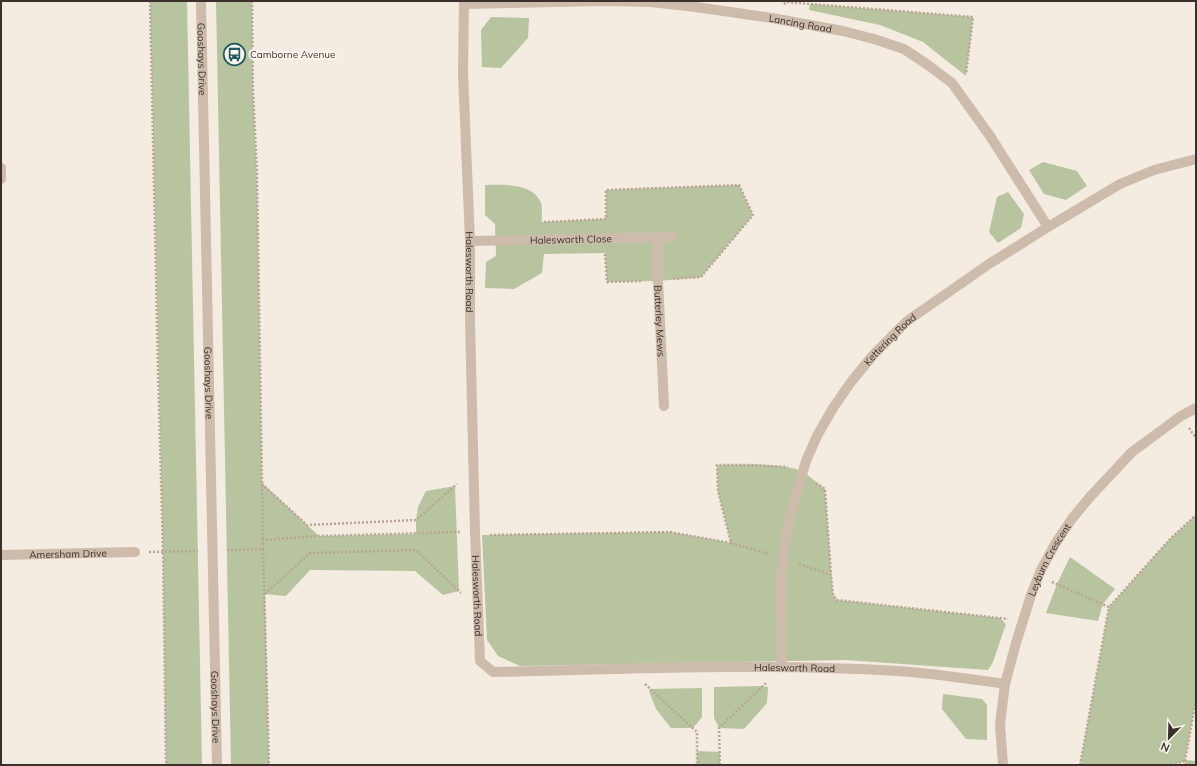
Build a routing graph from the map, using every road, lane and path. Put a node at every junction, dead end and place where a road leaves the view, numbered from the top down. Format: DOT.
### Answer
graph roads {
  1 [pos="150,1"];
  2 [pos="201,1"];
  3 [pos="252,1"];
  4 [pos="464,3"];
  5 [pos="772,18"];
  6 [pos="963,99"];
  7 [pos="1196,160"];
  8 [pos="1,168"];
  9 [pos="1,179"];
  10 [pos="1048,227"];
  11 [pos="658,236"];
  12 [pos="672,237"];
  13 [pos="470,240"];
  14 [pos="664,406"];
  15 [pos="1196,408"];
  16 [pos="474,469"];
  17 [pos="803,472"];
  18 [pos="262,484"];
  19 [pos="1196,515"];
  20 [pos="475,534"];
  21 [pos="263,540"];
  22 [pos="731,543"];
  23 [pos="263,549"];
  24 [pos="213,550"];
  25 [pos="135,552"];
  26 [pos="163,552"];
  27 [pos="1,555"];
  28 [pos="783,558"];
  29 [pos="831,575"];
  30 [pos="1038,577"];
  31 [pos="265,594"];
  32 [pos="1108,607"];
  33 [pos="477,608"];
  34 [pos="1023,621"];
  35 [pos="782,667"];
  36 [pos="629,670"];
  37 [pos="1005,684"];
  38 [pos="1196,700"];
  39 [pos="1185,760"];
  40 [pos="166,765"];
  41 [pos="217,765"];
  42 [pos="269,765"];
  43 [pos="697,765"];
  44 [pos="720,765"];
  45 [pos="1003,765"];
  46 [pos="1080,765"];
  47 [pos="1170,765"];
  48 [pos="1186,765"];
  1 -- 26 [label="path"];
  2 -- 24 [label="street, Gooshays Drive"];
  3 -- 18 [label="path"];
  4 -- 5 [label="street, Lancing Road"];
  4 -- 13 [label="street, Halesworth Road"];
  5 -- 6 [label="street, Lancing Road"];
  5 -- 6 [label="path"];
  6 -- 10 [label="street, Lancing Road"];
  7 -- 10 [label="street, Kettering Road"];
  8 -- 9 [label="street"];
  10 -- 17 [label="street, Kettering Road"];
  11 -- 12 [label="street, Halesworth Close"];
  11 -- 13 [label="street, Halesworth Close"];
  11 -- 14 [label="street, Butterley Mews"];
  13 -- 16 [label="street, Halesworth Road"];
  15 -- 30 [label="street, Leyburn Crescent"];
  16 -- 18 [label="path"];
  16 -- 20 [label="street, Halesworth Road"];
  17 -- 22 [label="path"];
  17 -- 28 [label="street, Kettering Road"];
  17 -- 29 [label="path"];
  18 -- 21 [label="path"];
  19 -- 32 [label="path"];
  20 -- 21 [label="path"];
  20 -- 22 [label="path"];
  20 -- 33 [label="street, Halesworth Road"];
  21 -- 23 [label="path"];
  22 -- 28 [label="path"];
  23 -- 24 [label="path"];
  23 -- 31 [label="path"];
  24 -- 26 [label="path"];
  24 -- 41 [label="street, Gooshays Drive"];
  25 -- 26 [label="path"];
  25 -- 27 [label="street, Amersham Drive"];
  26 -- 40 [label="path"];
  28 -- 29 [label="path"];
  28 -- 35 [label="street, Kettering Road"];
  29 -- 34 [label="path"];
  30 -- 32 [label="path"];
  30 -- 34 [label="street, Leyburn Crescent"];
  31 -- 33 [label="path"];
  31 -- 42 [label="path"];
  32 -- 46 [label="path"];
  33 -- 36 [label="street, Halesworth Road"];
  34 -- 37 [label="street, Leyburn Crescent"];
  35 -- 36 [label="street, Halesworth Road"];
  35 -- 37 [label="street, Halesworth Road"];
  35 -- 44 [label="path"];
  36 -- 43 [label="path"];
  37 -- 45 [label="street, Leyburn Crescent"];
  38 -- 39 [label="path"];
  39 -- 47 [label="path"];
  39 -- 48 [label="path"];
}
